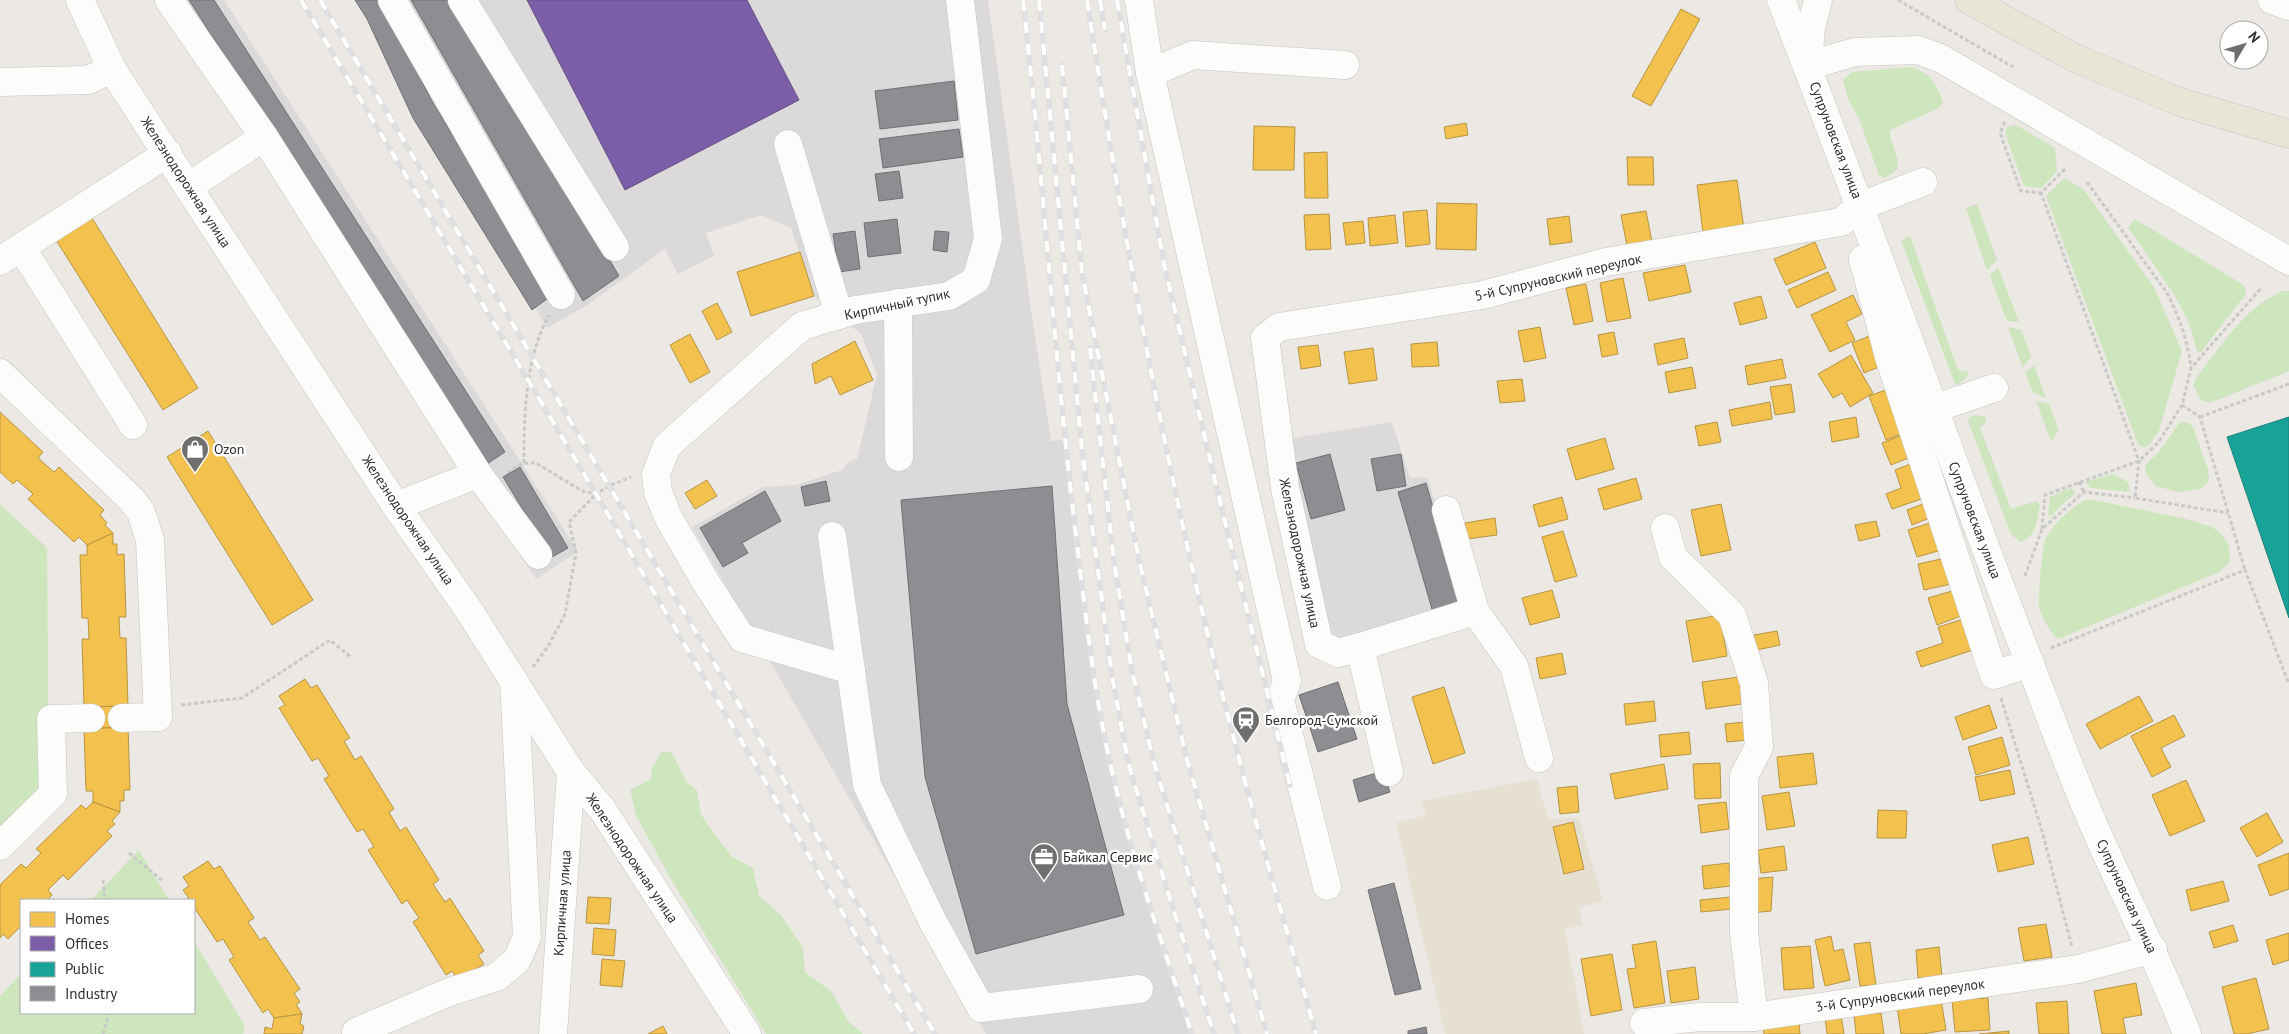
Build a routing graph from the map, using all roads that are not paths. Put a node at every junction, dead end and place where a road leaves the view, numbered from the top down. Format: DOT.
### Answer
graph roads {
  1 [pos="80,0"];
  2 [pos="170,0"];
  3 [pos="392,0"];
  4 [pos="462,0"];
  5 [pos="960,0"];
  6 [pos="1139,0"];
  7 [pos="1781,0"];
  8 [pos="1818,0"];
  9 [pos="1969,0"];
  10 [pos="2272,0"];
  11 [pos="2289,6"];
  12 [pos="1345,65"];
  13 [pos="1807,66"];
  14 [pos="112,69"];
  15 [pos="1150,73"];
  16 [pos="0,82"];
  17 [pos="2289,134"];
  18 [pos="264,137"];
  19 [pos="788,144"];
  20 [pos="168,154"];
  21 [pos="1923,182"];
  22 [pos="188,187"];
  23 [pos="1851,214"];
  24 [pos="614,247"];
  25 [pos="11,254"];
  26 [pos="2289,262"];
  27 [pos="562,295"];
  28 [pos="898,303"];
  29 [pos="839,315"];
  30 [pos="1279,327"];
  31 [pos="0,373"];
  32 [pos="1994,388"];
  33 [pos="1933,409"];
  34 [pos="132,425"];
  35 [pos="899,457"];
  36 [pos="478,474"];
  37 [pos="396,506"];
  38 [pos="1446,510"];
  39 [pos="1665,528"];
  40 [pos="832,536"];
  41 [pos="538,555"];
  42 [pos="1475,611"];
  43 [pos="1360,647"];
  44 [pos="2041,656"];
  45 [pos="851,670"];
  46 [pos="514,681"];
  47 [pos="91,718"];
  48 [pos="122,718"];
  49 [pos="1539,758"];
  50 [pos="571,772"];
  51 [pos="1389,772"];
  52 [pos="0,846"];
  53 [pos="1327,886"];
  54 [pos="2153,949"];
  55 [pos="1138,988"];
  56 [pos="1754,1017"];
  57 [pos="1644,1023"];
  58 [pos="1701,1025"];
  59 [pos="356,1034"];
  60 [pos="553,1034"];
  61 [pos="747,1034"];
  62 [pos="2187,1034"];
  1 -- 14 [label="street, Железнодорожная улица"];
  2 -- 18 [label="street"];
  3 -- 27 [label="street"];
  4 -- 24 [label="street"];
  5 -- 28 [label="street, Кирпичный тупик"];
  6 -- 15 [label="street"];
  7 -- 13 [label="street, Супруновская улица"];
  8 -- 13 [label="street"];
  9 -- 17 [label="main road"];
  10 -- 11 [label="street"];
  12 -- 15 [label="street"];
  13 -- 23 [label="street, Супруновская улица"];
  13 -- 26 [label="street"];
  14 -- 16 [label="street"];
  14 -- 20 [label="street, Железнодорожная улица"];
  15 -- 53 [label="street"];
  18 -- 22 [label="street"];
  18 -- 36 [label="street"];
  19 -- 29 [label="street"];
  20 -- 22 [label="street, Железнодорожная улица"];
  20 -- 25 [label="street"];
  21 -- 23 [label="street, 5-й Супруновский переулок"];
  22 -- 37 [label="street, Железнодорожная улица"];
  23 -- 30 [label="street, 5-й Супруновский переулок"];
  23 -- 33 [label="street, Супруновская улица"];
  23 -- 44 [label="street"];
  25 -- 34 [label="street"];
  28 -- 29 [label="street, Кирпичный тупик"];
  28 -- 35 [label="street"];
  29 -- 45 [label="street, Кирпичный тупик"];
  30 -- 43 [label="street, Железнодорожная улица"];
  31 -- 48 [label="street"];
  32 -- 33 [label="street"];
  33 -- 44 [label="street, Супруновская улица"];
  36 -- 37 [label="street"];
  36 -- 41 [label="street"];
  37 -- 46 [label="street, Железнодорожная улица"];
  38 -- 42 [label="street"];
  39 -- 56 [label="street"];
  40 -- 45 [label="street"];
  42 -- 43 [label="street"];
  42 -- 49 [label="street"];
  43 -- 51 [label="street"];
  44 -- 54 [label="street, Супруновская улица"];
  45 -- 55 [label="street"];
  46 -- 50 [label="street, Железнодорожная улица"];
  46 -- 59 [label="street"];
  47 -- 52 [label="street"];
  50 -- 60 [label="street, Кирпичная улица"];
  50 -- 61 [label="street, Железнодорожная улица"];
  54 -- 56 [label="street, 3-й Супруновский переулок"];
  54 -- 62 [label="street, Супруновская улица"];
  56 -- 58 [label="street, 3-й Супруновский переулок"];
  57 -- 58 [label="street, 3-й Супруновский переулок"];
}
